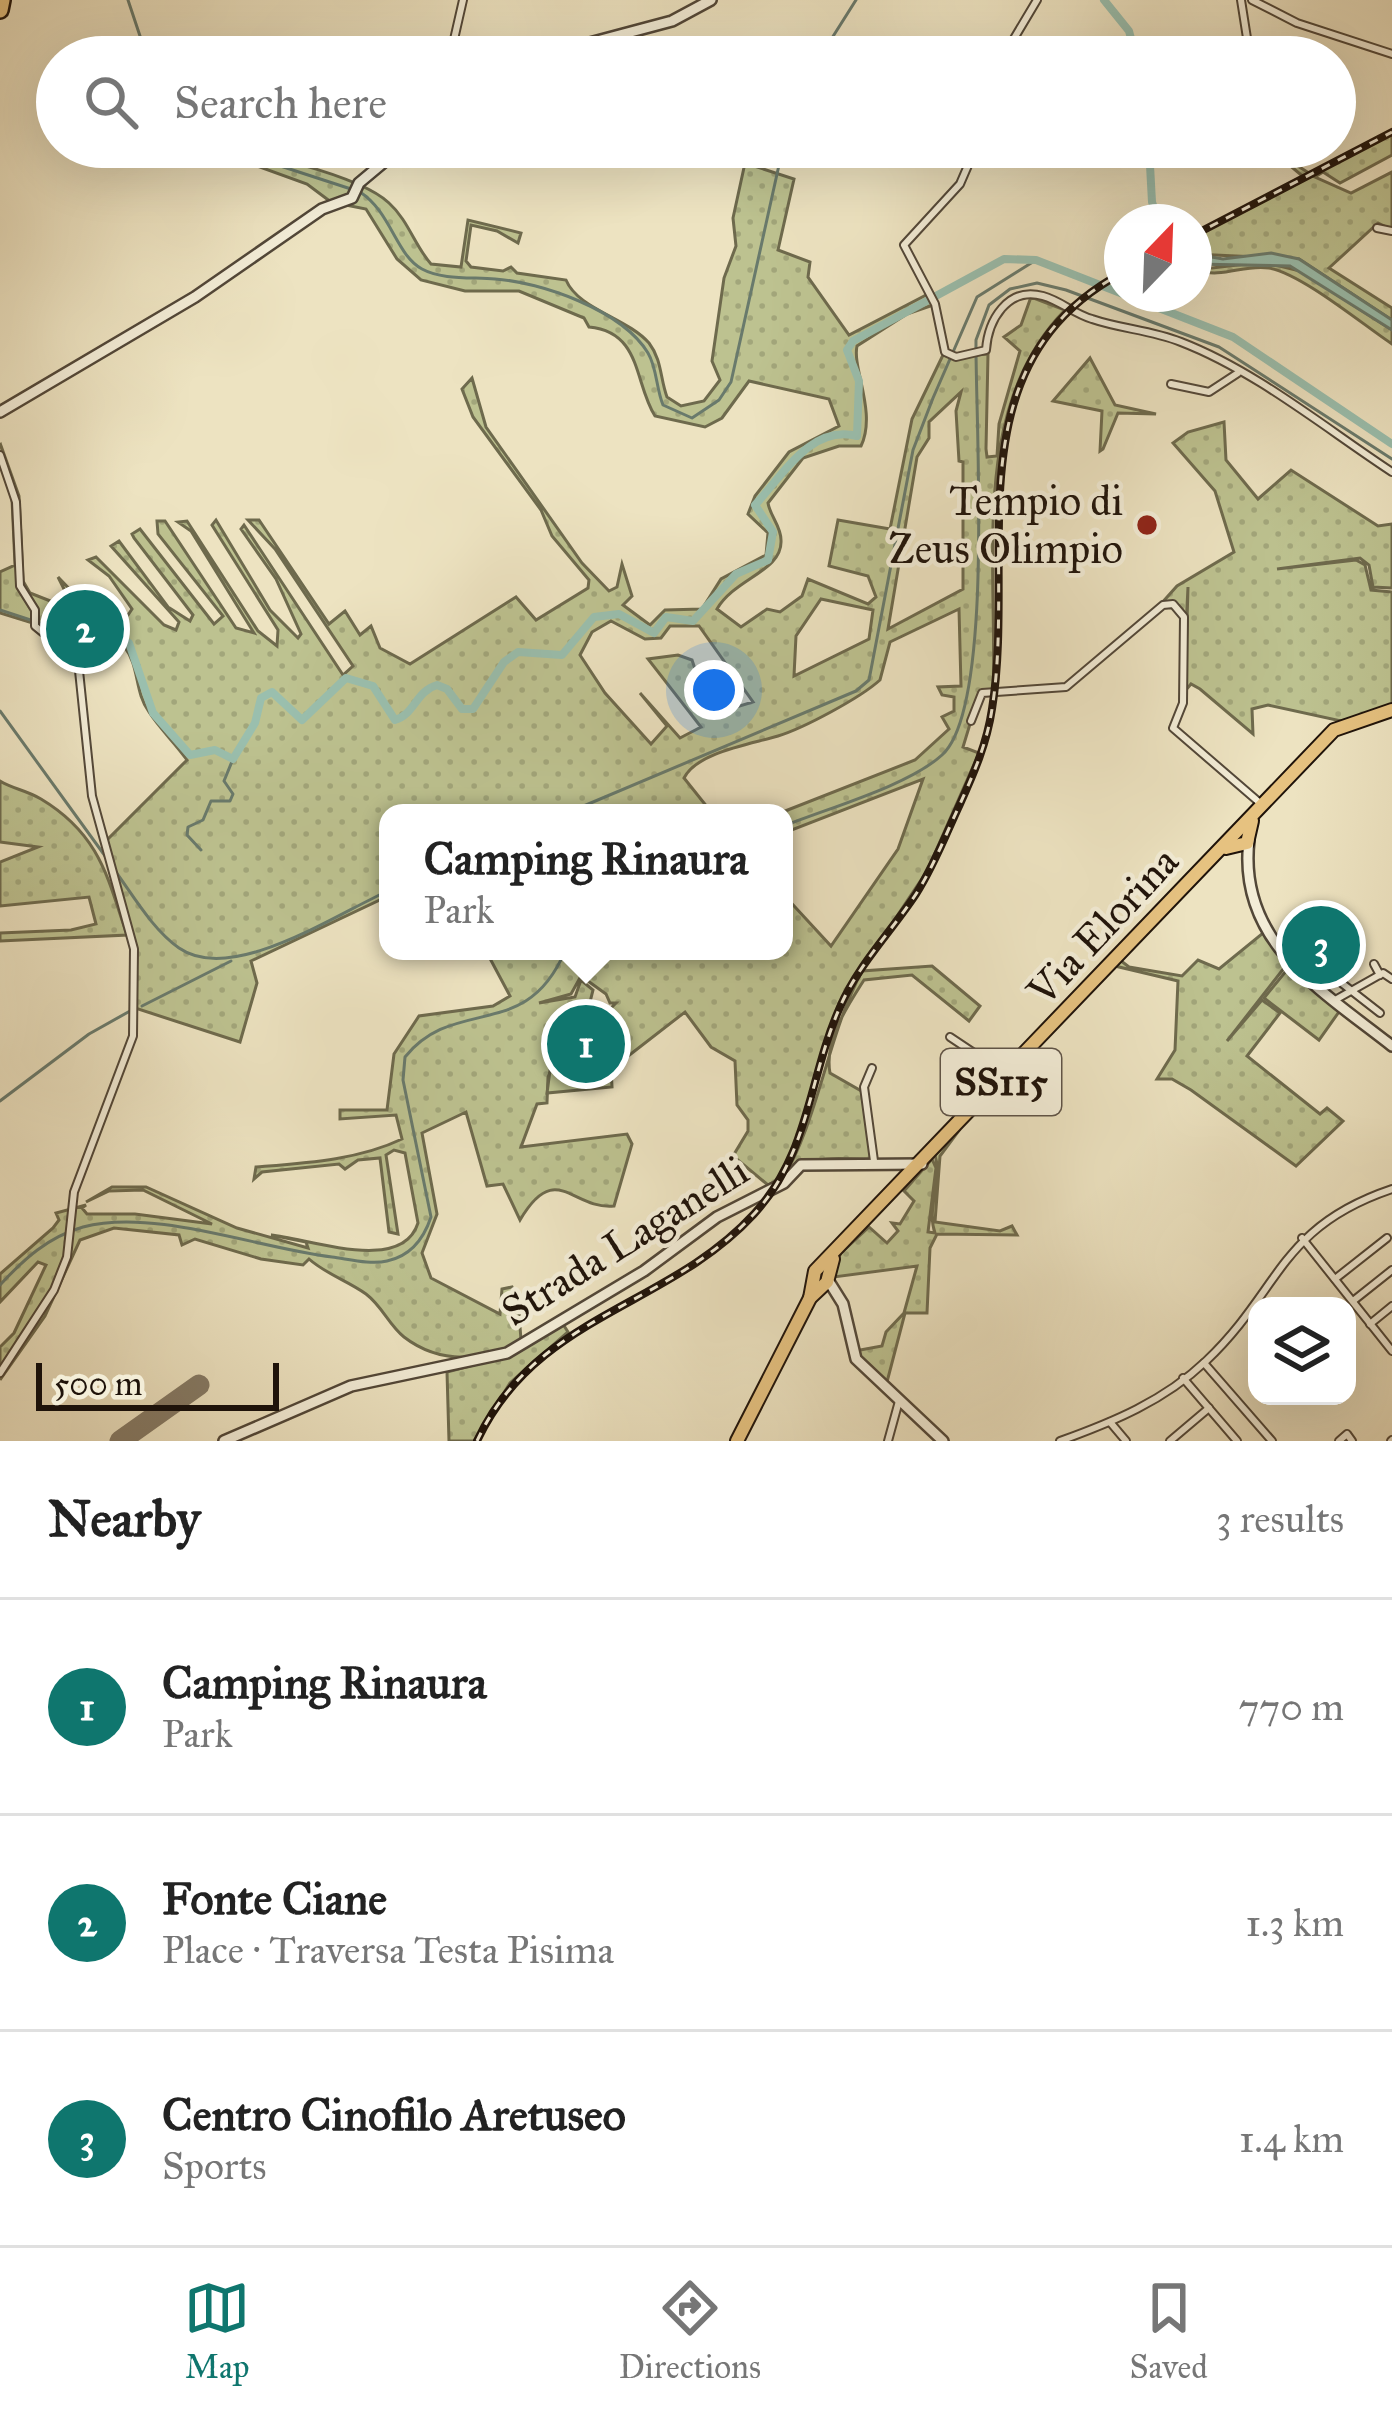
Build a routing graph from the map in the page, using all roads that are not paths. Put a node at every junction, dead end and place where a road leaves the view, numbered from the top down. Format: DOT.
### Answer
graph roads {
  1 [pos="2,0"];
  2 [pos="463,0"];
  3 [pos="711,0"];
  4 [pos="1037,0"];
  5 [pos="1240,0"];
  6 [pos="1252,0"];
  7 [pos="0,10"];
  8 [pos="455,36"];
  9 [pos="616,36"];
  10 [pos="1016,36"];
  11 [pos="1246,36"];
  12 [pos="1337,36"];
  13 [pos="1356,42"];
  14 [pos="1392,54"];
  15 [pos="380,168"];
  16 [pos="967,168"];
  17 [pos="1377,228"];
  18 [pos="1392,231"];
  19 [pos="1238,373"];
  20 [pos="1172,384"];
  21 [pos="0,412"];
  22 [pos="0,455"];
  23 [pos="1392,472"];
  24 [pos="1392,710"];
  25 [pos="1378,718"];
  26 [pos="971,722"];
  27 [pos="1342,724"];
  28 [pos="1263,805"];
  29 [pos="1243,838"];
  30 [pos="1374,964"];
  31 [pos="1392,968"];
  32 [pos="1382,974"];
  33 [pos="1392,979"];
  34 [pos="1339,981"];
  35 [pos="1352,991"];
  36 [pos="1334,1000"];
  37 [pos="1381,1013"];
  38 [pos="950,1037"];
  39 [pos="1392,1046"];
  40 [pos="872,1068"];
  41 [pos="1006,1076"];
  42 [pos="874,1161"];
  43 [pos="922,1164"];
  44 [pos="1391,1191"];
  45 [pos="1302,1238"];
  46 [pos="1387,1238"];
  47 [pos="1392,1270"];
  48 [pos="822,1279"];
  49 [pos="1335,1279"];
  50 [pos="1349,1297"];
  51 [pos="1356,1298"];
  52 [pos="1356,1306"];
  53 [pos="1392,1306"];
  54 [pos="1370,1324"];
  55 [pos="1392,1351"];
  56 [pos="1204,1363"];
  57 [pos="0,1373"];
  58 [pos="1183,1378"];
  59 [pos="899,1401"];
  60 [pos="1209,1408"];
  61 [pos="1110,1422"];
  62 [pos="1355,1426"];
  63 [pos="1350,1438"];
  64 [pos="941,1440"];
  65 [pos="224,1441"];
  66 [pos="737,1441"];
  67 [pos="887,1441"];
  68 [pos="1060,1441"];
  69 [pos="1126,1441"];
  70 [pos="1170,1441"];
  71 [pos="1237,1441"];
  72 [pos="1272,1441"];
  73 [pos="1339,1441"];
  1 -- 7 [label="highway"];
  2 -- 8 [label="street"];
  3 -- 9 [label="street"];
  4 -- 10 [label="street"];
  5 -- 11 [label="street"];
  6 -- 12 [label="street"];
  13 -- 14 [label="street"];
  15 -- 21 [label="street"];
  16 -- 19 [label="street"];
  17 -- 18 [label="street"];
  19 -- 20 [label="street"];
  19 -- 23 [label="street"];
  22 -- 57 [label="street"];
  24 -- 27 [label="main road"];
  25 -- 27 [label="street"];
  26 -- 28 [label="street"];
  27 -- 28 [label="main road"];
  28 -- 29 [label="main road"];
  29 -- 36 [label="street"];
  29 -- 41 [label="main road, Via Elorina / SS115"];
  30 -- 32 [label="street"];
  31 -- 32 [label="street"];
  32 -- 33 [label="street"];
  32 -- 35 [label="street"];
  34 -- 35 [label="street"];
  35 -- 36 [label="street"];
  35 -- 37 [label="street"];
  36 -- 39 [label="street"];
  38 -- 41 [label="street"];
  40 -- 42 [label="street"];
  41 -- 43 [label="main road, Via Elorina / SS115"];
  42 -- 43 [label="street, Strada Laganelli"];
  42 -- 65 [label="street, Strada Laganelli"];
  43 -- 48 [label="main road, Via Elorina / SS115"];
  44 -- 45 [label="street"];
  45 -- 49 [label="street"];
  45 -- 56 [label="street"];
  46 -- 49 [label="street"];
  47 -- 51 [label="street"];
  48 -- 59 [label="street"];
  48 -- 66 [label="main road"];
  49 -- 50 [label="street"];
  52 -- 54 [label="street"];
  53 -- 54 [label="street"];
  54 -- 55 [label="street"];
  56 -- 58 [label="street"];
  56 -- 72 [label="street"];
  58 -- 60 [label="street"];
  58 -- 61 [label="street"];
  59 -- 64 [label="street"];
  59 -- 67 [label="street"];
  60 -- 70 [label="street"];
  60 -- 71 [label="street"];
  61 -- 68 [label="street"];
  61 -- 69 [label="street"];
  62 -- 63 [label="street"];
  63 -- 73 [label="street"];
}
